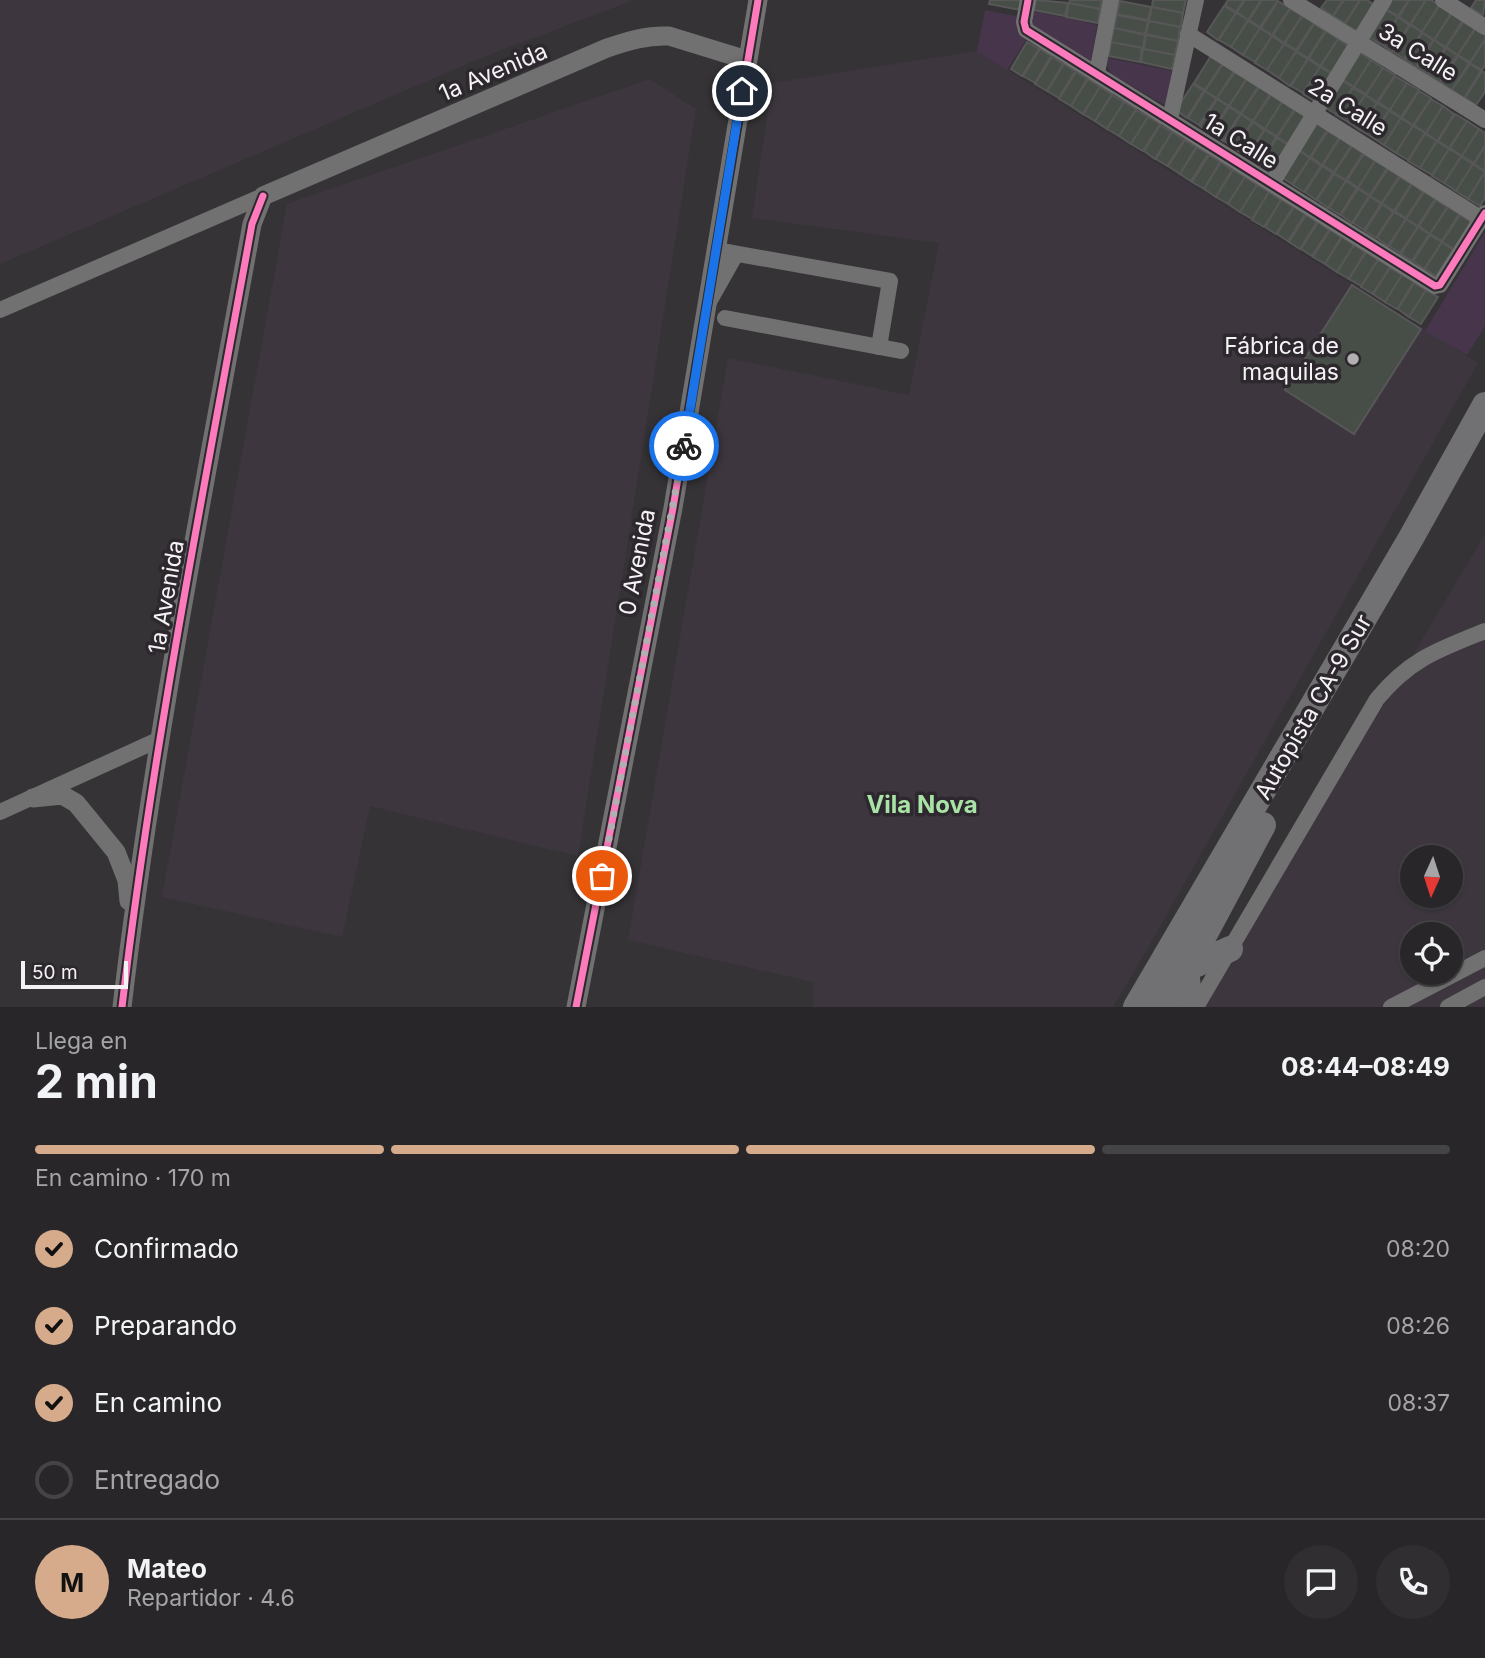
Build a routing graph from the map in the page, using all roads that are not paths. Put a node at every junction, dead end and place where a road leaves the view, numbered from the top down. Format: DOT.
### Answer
graph roads {
  1 [pos="758,0"];
  2 [pos="1028,0"];
  3 [pos="1111,0"];
  4 [pos="1196,0"];
  5 [pos="1292,0"];
  6 [pos="1384,0"];
  7 [pos="1443,0"];
  8 [pos="1485,27"];
  9 [pos="1188,34"];
  10 [pos="1359,41"];
  11 [pos="747,60"];
  12 [pos="1097,73"];
  13 [pos="1315,113"];
  14 [pos="1170,119"];
  15 [pos="1485,120"];
  16 [pos="1272,183"];
  17 [pos="263,196"];
  18 [pos="1483,216"];
  19 [pos="726,252"];
  20 [pos="0,310"];
  21 [pos="725,318"];
  22 [pos="879,346"];
  23 [pos="901,351"];
  24 [pos="1485,405"];
  25 [pos="1485,442"];
  26 [pos="1485,631"];
  27 [pos="160,738"];
  28 [pos="33,798"];
  29 [pos="0,812"];
  30 [pos="131,926"];
  31 [pos="1230,949"];
  32 [pos="1485,958"];
  33 [pos="1186,969"];
  34 [pos="1485,987"];
  35 [pos="122,1007"];
  36 [pos="576,1007"];
  37 [pos="1136,1007"];
  38 [pos="1163,1007"];
  39 [pos="1190,1007"];
  40 [pos="1196,1007"];
  41 [pos="1391,1007"];
  42 [pos="1448,1007"];
  1 -- 11 [label="street, 0 Avenida"];
  2 -- 12 [label="street, 1a Calle"];
  3 -- 12 [label="street"];
  4 -- 9 [label="street"];
  5 -- 10 [label="street, 3a Calle"];
  6 -- 10 [label="street"];
  7 -- 8 [label="street"];
  9 -- 13 [label="street, 2a Calle"];
  9 -- 14 [label="street"];
  10 -- 13 [label="street"];
  10 -- 15 [label="street, 3a Calle"];
  11 -- 17 [label="street, 1a Avenida"];
  11 -- 19 [label="street, 0 Avenida"];
  12 -- 14 [label="street, 1a Calle"];
  13 -- 16 [label="street"];
  13 -- 18 [label="street, 2a Calle"];
  14 -- 16 [label="street, 1a Calle"];
  16 -- 18 [label="street, 1a Calle"];
  17 -- 20 [label="street, 1a Avenida"];
  17 -- 27 [label="street, 1a Avenida"];
  19 -- 22 [label="street"];
  19 -- 36 [label="street, 0 Avenida"];
  21 -- 22 [label="street"];
  22 -- 23 [label="street"];
  24 -- 37 [label="highway, Autopista CA-9 Sur"];
  25 -- 33 [label="highway, Autopista CA-9 Sur"];
  26 -- 31 [label="street"];
  27 -- 28 [label="street"];
  27 -- 30 [label="street, 1a Avenida"];
  28 -- 29 [label="street"];
  28 -- 30 [label="street"];
  30 -- 35 [label="street, 1a Avenida"];
  31 -- 33 [label="highway"];
  31 -- 40 [label="street"];
  32 -- 41 [label="street"];
  33 -- 38 [label="highway, Autopista CA-9 Sur"];
  33 -- 39 [label="highway"];
  34 -- 42 [label="street"];
}
